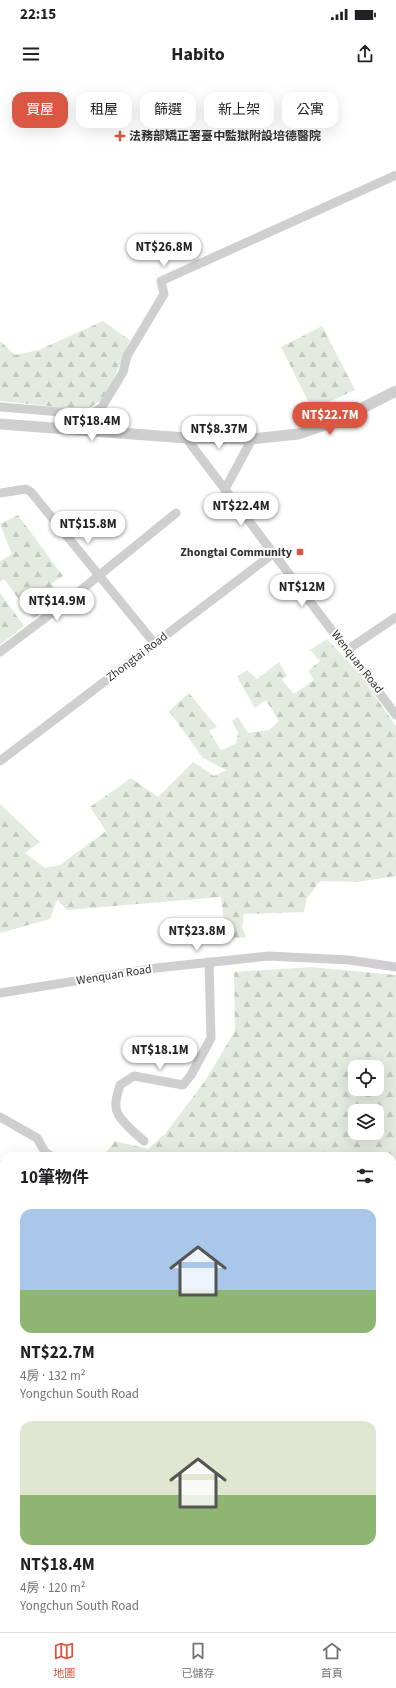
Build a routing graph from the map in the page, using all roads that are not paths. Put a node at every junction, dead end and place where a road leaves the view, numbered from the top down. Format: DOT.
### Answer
graph roads {
  1 [pos="396,175"];
  2 [pos="396,391"];
  3 [pos="0,407"];
  4 [pos="0,424"];
  5 [pos="186,438"];
  6 [pos="252,439"];
  7 [pos="225,489"];
  8 [pos="0,493"];
  9 [pos="176,513"];
  10 [pos="274,553"];
  11 [pos="99,574"];
  12 [pos="396,617"];
  13 [pos="155,644"];
  14 [pos="347,650"];
  15 [pos="0,652"];
  16 [pos="396,715"];
  17 [pos="0,761"];
  18 [pos="209,962"];
  19 [pos="396,967"];
  20 [pos="0,994"];
  21 [pos="0,1117"];
  22 [pos="144,1141"];
  23 [pos="46,1152"];
  1 -- 3 [label="street"];
  2 -- 6 [label="street"];
  4 -- 5 [label="street"];
  5 -- 6 [label="street"];
  5 -- 7 [label="street, Wenquan Road"];
  6 -- 7 [label="street"];
  7 -- 10 [label="street, Wenquan Road"];
  8 -- 11 [label="street"];
  9 -- 11 [label="street"];
  10 -- 13 [label="street, Zhongtai Road"];
  10 -- 14 [label="street, Wenquan Road"];
  11 -- 13 [label="street"];
  11 -- 15 [label="street"];
  12 -- 14 [label="street"];
  13 -- 17 [label="street, Zhongtai Road"];
  14 -- 16 [label="street, Wenquan Road"];
  18 -- 19 [label="street, Wenquan Road"];
  18 -- 20 [label="street, Wenquan Road"];
  18 -- 22 [label="street"];
  21 -- 23 [label="street"];
}
